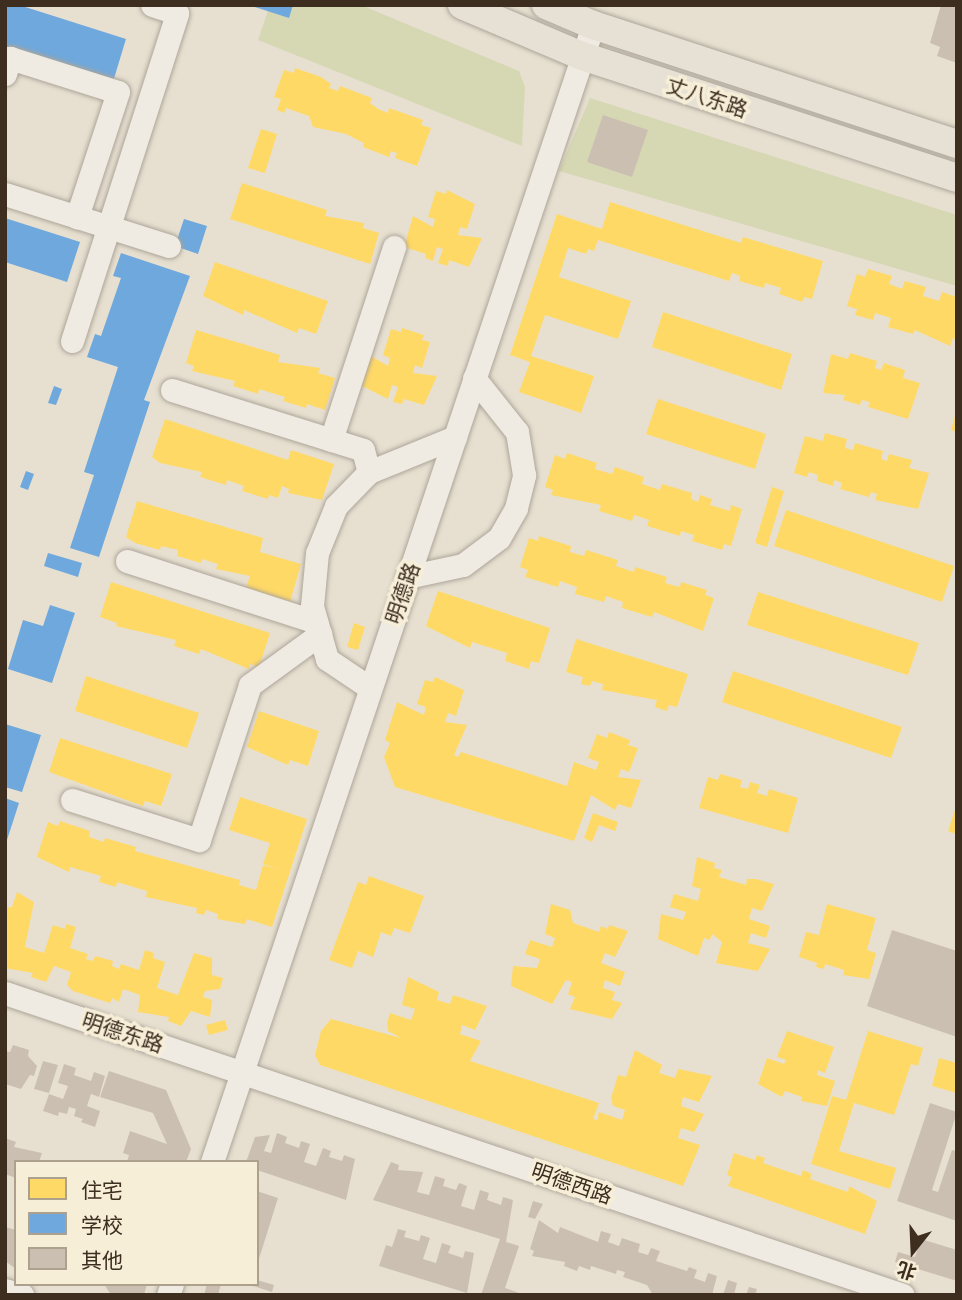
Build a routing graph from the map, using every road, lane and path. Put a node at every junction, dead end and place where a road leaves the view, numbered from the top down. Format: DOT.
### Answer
graph roads {
  1 [pos="152,5"];
  2 [pos="462,5"];
  3 [pos="553,7"];
  4 [pos="593,25"];
  5 [pos="582,56"];
  6 [pos="5,74"];
  7 [pos="957,144"];
  8 [pos="957,178"];
  9 [pos="5,194"];
  10 [pos="77,217"];
  11 [pos="108,227"];
  12 [pos="169,246"];
  13 [pos="394,247"];
  14 [pos="72,341"];
  15 [pos="474,378"];
  16 [pos="172,390"];
  17 [pos="455,437"];
  18 [pos="331,440"];
  19 [pos="369,472"];
  20 [pos="127,561"];
  21 [pos="407,577"];
  22 [pos="318,628"];
  23 [pos="370,688"];
  24 [pos="72,800"];
  25 [pos="5,993"];
  26 [pos="242,1071"];
  27 [pos="213,1160"];
  28 [pos="5,1290"];
  29 [pos="22,1295"];
  30 [pos="903,1295"];
  1 -- 11 [label="street"];
  2 -- 5 [label="main road, 丈八东路"];
  3 -- 4 [label="main road, 丈八东路"];
  4 -- 5 [label="street, 明德路"];
  4 -- 7 [label="main road, 丈八东路"];
  5 -- 8 [label="main road, 丈八东路"];
  5 -- 15 [label="street, 明德路"];
  6 -- 10 [label="street"];
  9 -- 10 [label="street"];
  10 -- 11 [label="street"];
  11 -- 12 [label="street"];
  11 -- 14 [label="street"];
  13 -- 18 [label="street"];
  15 -- 17 [label="street, 明德路"];
  15 -- 21 [label="street"];
  16 -- 18 [label="street"];
  17 -- 19 [label="street"];
  17 -- 21 [label="street, 明德路"];
  18 -- 19 [label="street"];
  19 -- 22 [label="street"];
  20 -- 22 [label="street"];
  21 -- 23 [label="street, 明德路"];
  22 -- 23 [label="street"];
  22 -- 24 [label="street"];
  23 -- 26 [label="street, 明德路"];
  25 -- 26 [label="street, 明德东路"];
  26 -- 27 [label="street, 明德路"];
  26 -- 30 [label="street, 明德西路"];
  28 -- 29 [label="street"];
}
